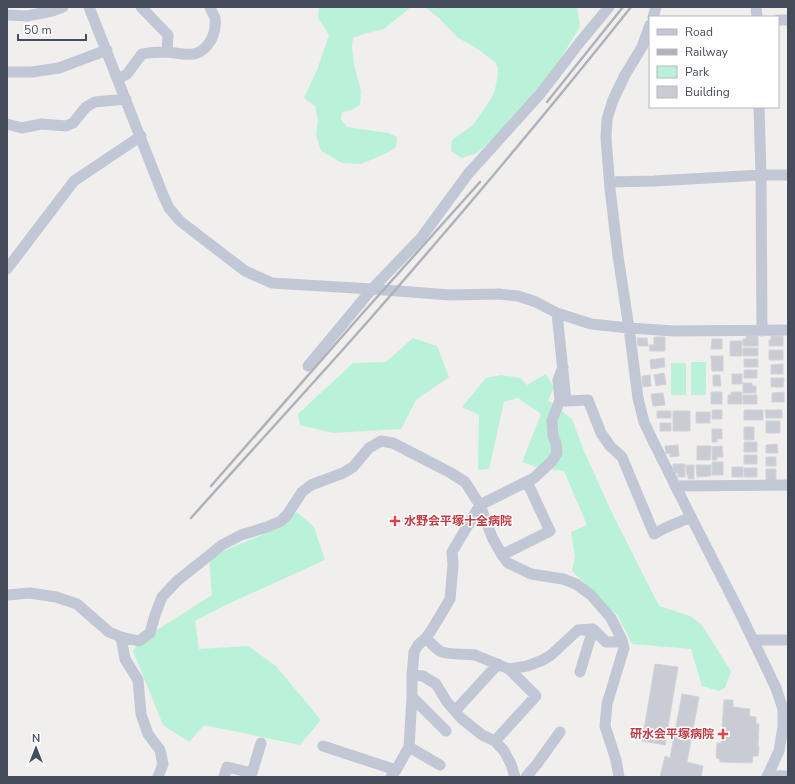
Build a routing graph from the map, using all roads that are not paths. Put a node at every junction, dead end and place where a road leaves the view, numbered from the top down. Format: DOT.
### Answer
graph roads {
  1 [pos="63,7"];
  2 [pos="89,7"];
  3 [pos="141,7"];
  4 [pos="210,7"];
  5 [pos="609,7"];
  6 [pos="7,15"];
  7 [pos="649,28"];
  8 [pos="107,50"];
  9 [pos="167,52"];
  10 [pos="7,72"];
  11 [pos="118,79"];
  12 [pos="126,99"];
  13 [pos="759,108"];
  14 [pos="7,124"];
  15 [pos="141,136"];
  16 [pos="788,175"];
  17 [pos="760,176"];
  18 [pos="610,182"];
  19 [pos="7,269"];
  20 [pos="372,289"];
  21 [pos="557,313"];
  22 [pos="629,328"];
  23 [pos="788,330"];
  24 [pos="762,331"];
  25 [pos="308,366"];
  26 [pos="563,367"];
  27 [pos="527,482"];
  28 [pos="788,485"];
  29 [pos="675,486"];
  30 [pos="480,505"];
  31 [pos="691,517"];
  32 [pos="502,555"];
  33 [pos="7,596"];
  34 [pos="592,629"];
  35 [pos="121,637"];
  36 [pos="426,638"];
  37 [pos="622,640"];
  38 [pos="753,640"];
  39 [pos="788,640"];
  40 [pos="498,664"];
  41 [pos="509,669"];
  42 [pos="580,672"];
  43 [pos="412,675"];
  44 [pos="412,697"];
  45 [pos="455,711"];
  46 [pos="446,731"];
  47 [pos="560,732"];
  48 [pos="494,741"];
  49 [pos="261,742"];
  50 [pos="323,746"];
  51 [pos="409,748"];
  52 [pos="440,765"];
  53 [pos="394,774"];
  54 [pos="788,776"];
  55 [pos="158,777"];
  56 [pos="224,777"];
  57 [pos="515,777"];
  58 [pos="526,777"];
  59 [pos="619,777"];
  60 [pos="767,777"];
  1 -- 6 [label="street"];
  2 -- 8 [label="street"];
  3 -- 9 [label="street"];
  4 -- 9 [label="street"];
  5 -- 20 [label="street"];
  7 -- 18 [label="street"];
  8 -- 10 [label="street"];
  8 -- 11 [label="street"];
  9 -- 11 [label="street"];
  11 -- 12 [label="street"];
  12 -- 14 [label="street"];
  12 -- 15 [label="street"];
  13 -- 17 [label="street"];
  15 -- 19 [label="street"];
  15 -- 20 [label="street"];
  16 -- 17 [label="street"];
  17 -- 18 [label="street"];
  17 -- 24 [label="street"];
  18 -- 22 [label="street"];
  20 -- 21 [label="street"];
  20 -- 25 [label="street"];
  21 -- 22 [label="street"];
  21 -- 26 [label="street"];
  22 -- 24 [label="street"];
  22 -- 29 [label="street"];
  23 -- 24 [label="street"];
  26 -- 27 [label="street"];
  26 -- 31 [label="street"];
  27 -- 30 [label="street"];
  27 -- 32 [label="street"];
  28 -- 29 [label="street"];
  29 -- 31 [label="street"];
  30 -- 32 [label="street"];
  30 -- 35 [label="street"];
  30 -- 36 [label="street"];
  31 -- 38 [label="street"];
  32 -- 37 [label="street"];
  33 -- 35 [label="street"];
  34 -- 37 [label="street"];
  34 -- 41 [label="street"];
  34 -- 42 [label="street"];
  35 -- 55 [label="street"];
  36 -- 40 [label="street"];
  36 -- 43 [label="street"];
  37 -- 59 [label="street"];
  38 -- 39 [label="street"];
  38 -- 60 [label="street"];
  40 -- 41 [label="street"];
  40 -- 45 [label="street"];
  41 -- 48 [label="street"];
  43 -- 44 [label="street"];
  43 -- 45 [label="street"];
  44 -- 46 [label="street"];
  44 -- 51 [label="street"];
  45 -- 48 [label="street"];
  47 -- 58 [label="street"];
  48 -- 57 [label="street"];
  49 -- 56 [label="street"];
  50 -- 53 [label="street"];
  51 -- 52 [label="street"];
  51 -- 53 [label="street"];
  54 -- 60 [label="street"];
}
